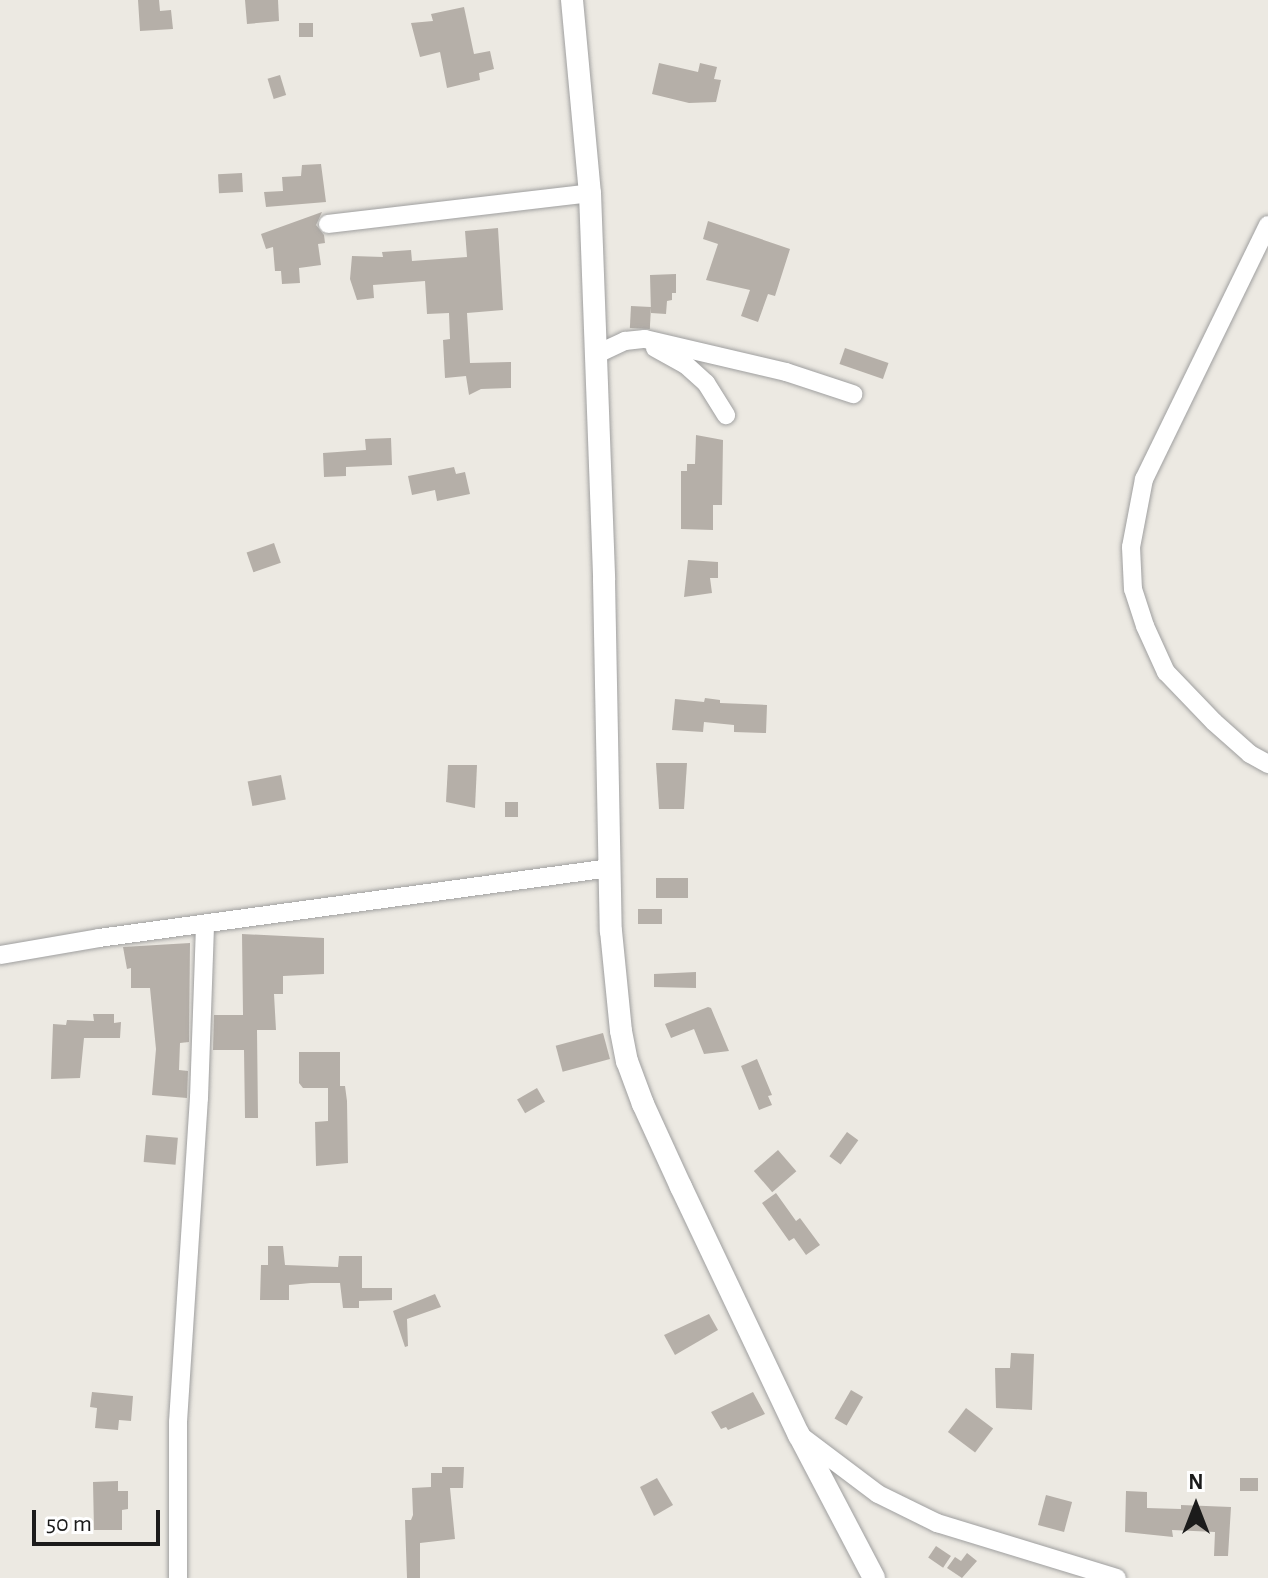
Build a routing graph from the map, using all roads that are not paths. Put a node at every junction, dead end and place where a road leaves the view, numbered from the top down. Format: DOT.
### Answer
graph roads {
  1 [pos="572,0"];
  2 [pos="590,193"];
  3 [pos="328,224"];
  4 [pos="1268,225"];
  5 [pos="625,341"];
  6 [pos="597,354"];
  7 [pos="853,394"];
  8 [pos="726,415"];
  9 [pos="1268,764"];
  10 [pos="610,868"];
  11 [pos="205,924"];
  12 [pos="0,955"];
  13 [pos="799,1435"];
  14 [pos="178,1578"];
  15 [pos="874,1578"];
  16 [pos="1117,1578"];
  1 -- 2 [label="street"];
  2 -- 3 [label="street"];
  2 -- 6 [label="street"];
  4 -- 9 [label="street"];
  5 -- 6 [label="street"];
  5 -- 7 [label="street"];
  5 -- 8 [label="street"];
  6 -- 10 [label="street"];
  10 -- 11 [label="street"];
  10 -- 13 [label="street"];
  11 -- 12 [label="street"];
  11 -- 14 [label="street"];
  13 -- 15 [label="street"];
  13 -- 16 [label="street"];
}
